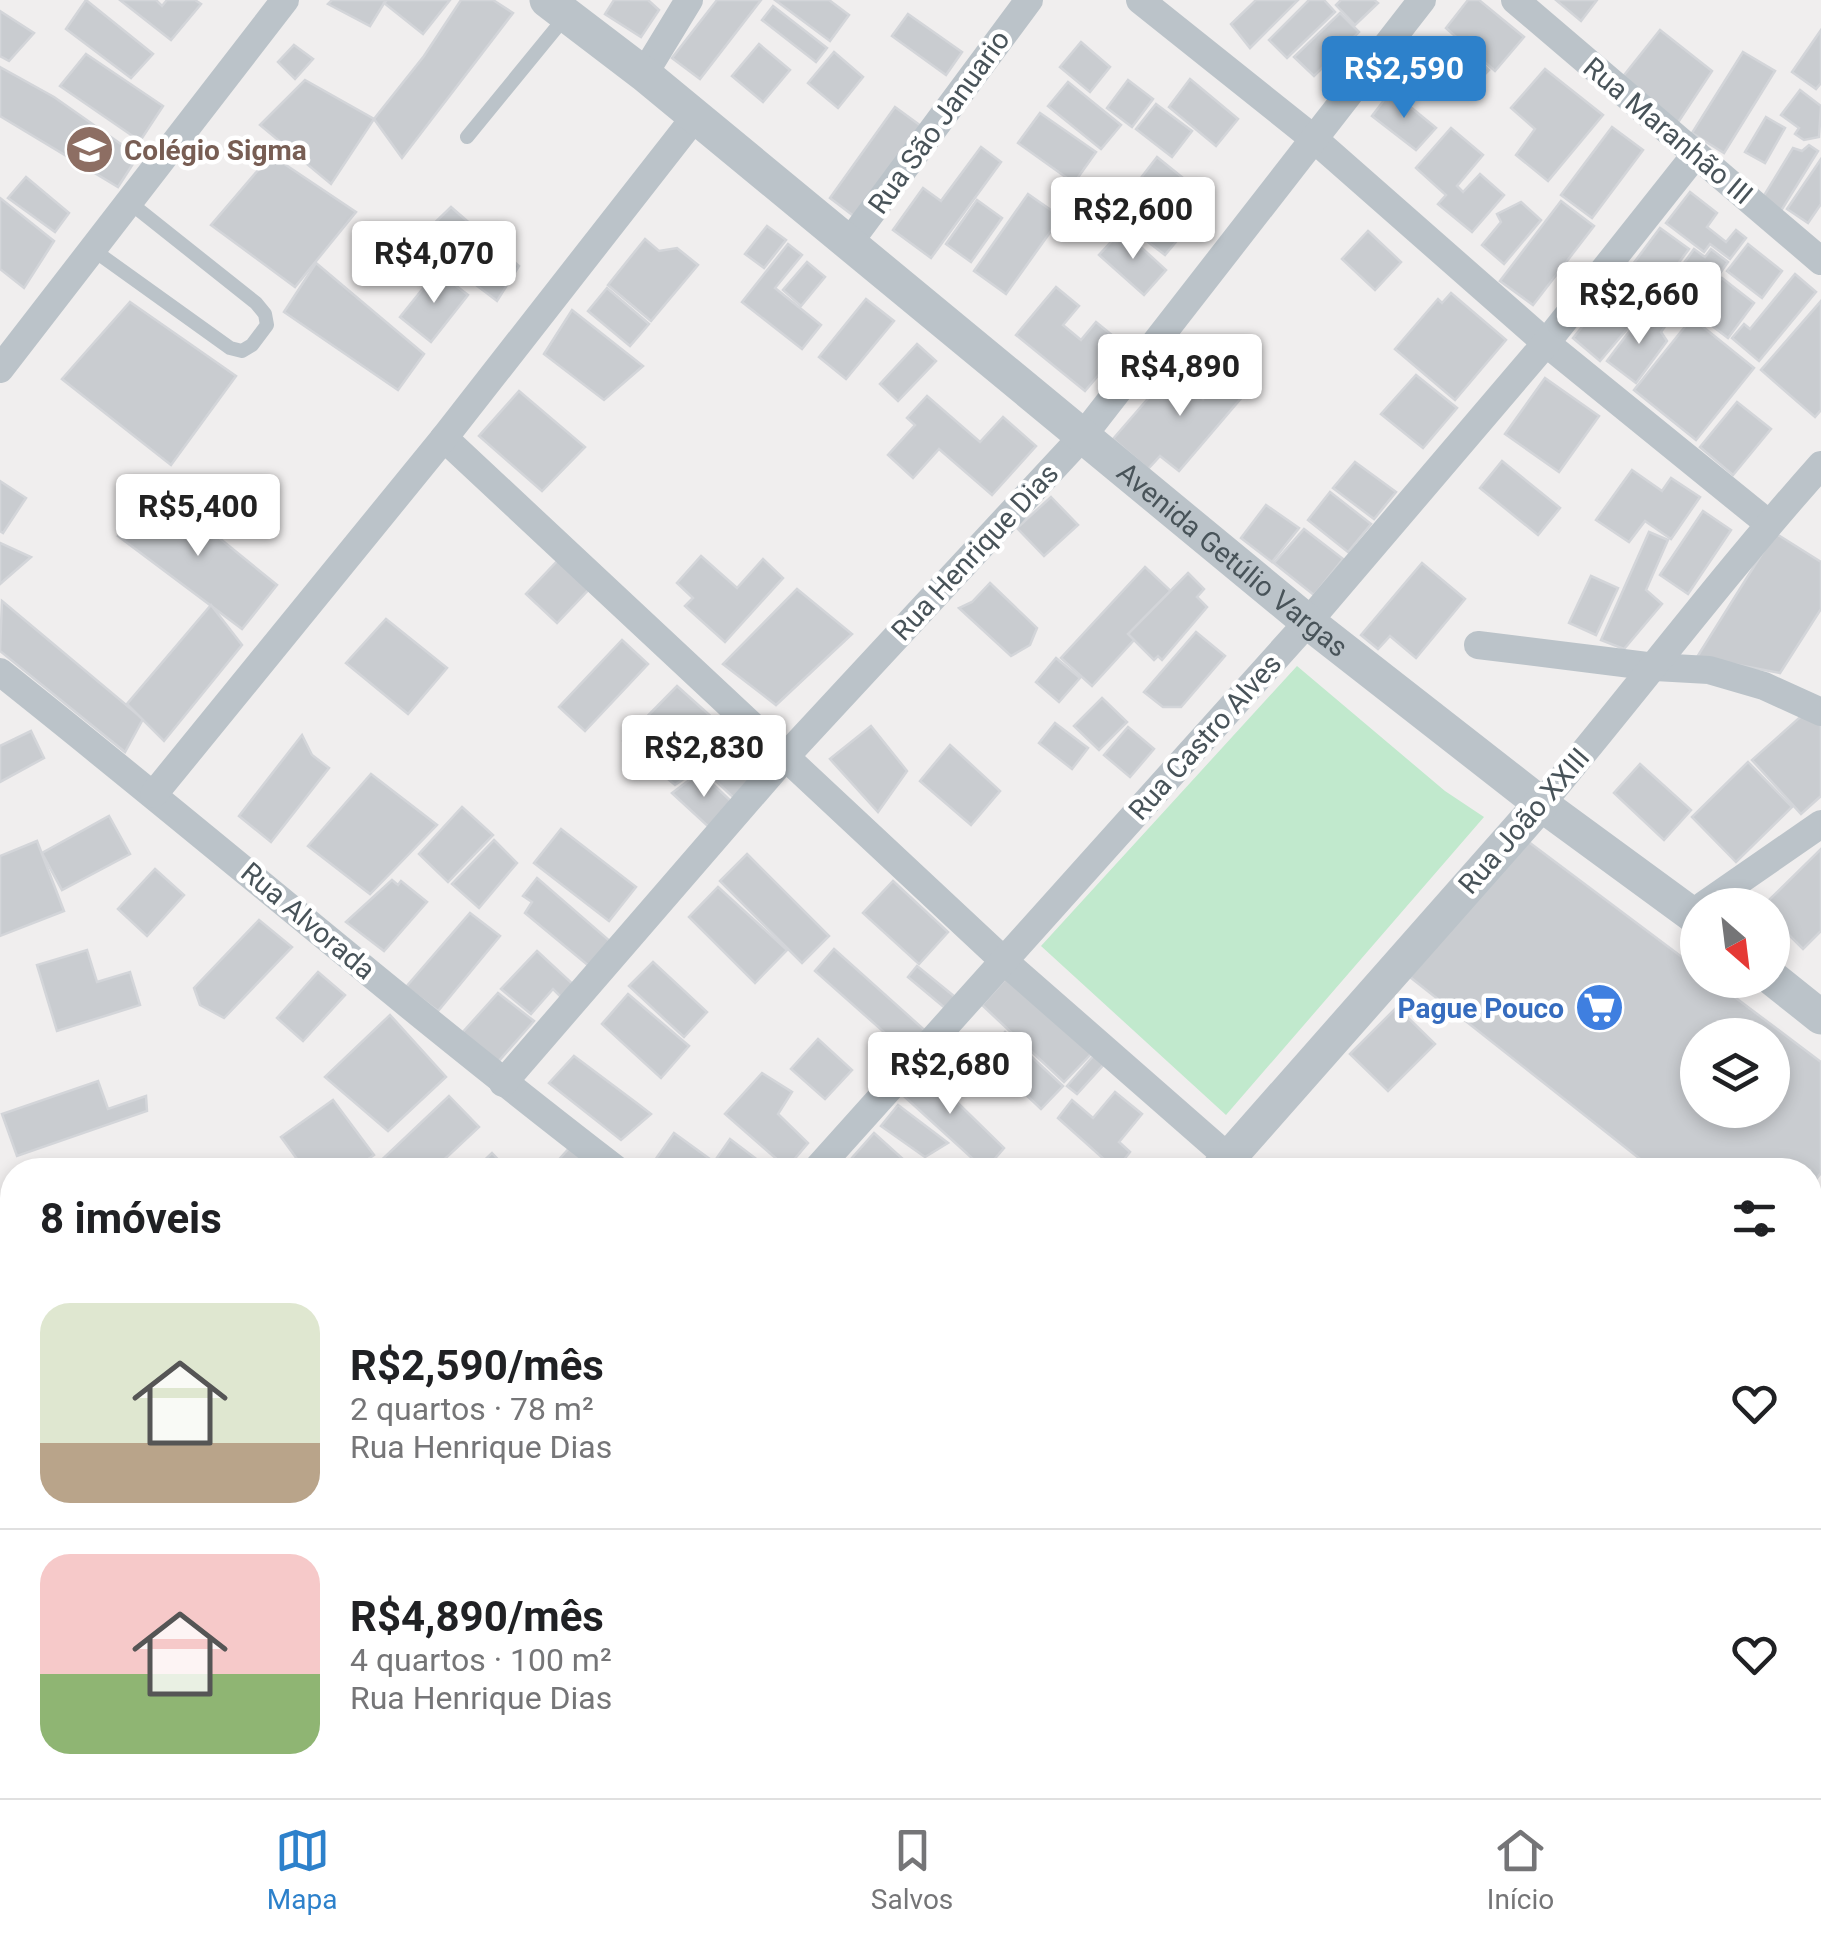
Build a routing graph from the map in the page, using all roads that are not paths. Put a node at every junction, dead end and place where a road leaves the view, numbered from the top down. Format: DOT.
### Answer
graph roads {
  1 [pos="285,0"];
  2 [pos="689,0"];
  3 [pos="1029,0"];
  4 [pos="1140,0"];
  5 [pos="1422,0"];
  6 [pos="1516,0"];
  7 [pos="557,8"];
  8 [pos="644,74"];
  9 [pos="695,116"];
  10 [pos="468,138"];
  11 [pos="1314,139"];
  12 [pos="1696,154"];
  13 [pos="129,202"];
  14 [pos="848,244"];
  15 [pos="92,249"];
  16 [pos="1821,261"];
  17 [pos="1546,343"];
  18 [pos="0,369"];
  19 [pos="1082,437"];
  20 [pos="444,438"];
  21 [pos="1821,465"];
  22 [pos="1768,524"];
  23 [pos="1308,622"];
  24 [pos="1478,644"];
  25 [pos="1656,668"];
  26 [pos="0,672"];
  27 [pos="1821,712"];
  28 [pos="786,756"];
  29 [pos="154,794"];
  30 [pos="1541,804"];
  31 [pos="1821,824"];
  32 [pos="1732,888"];
  33 [pos="1680,900"];
  34 [pos="1004,961"];
  35 [pos="1790,992"];
  36 [pos="1821,1017"];
  37 [pos="503,1083"];
  38 [pos="601,1158"];
  39 [pos="827,1158"];
  40 [pos="1217,1158"];
  41 [pos="1229,1158"];
  1 -- 13 [label="street"];
  2 -- 8 [label="street"];
  3 -- 14 [label="street, Rua São Januario"];
  4 -- 11 [label="street"];
  5 -- 11 [label="street, Rua Henrique Dias"];
  6 -- 12 [label="street, Rua Maranhão III"];
  7 -- 8 [label="street, Avenida Getúlio Vargas"];
  7 -- 10 [label="lane"];
  8 -- 9 [label="street, Avenida Getúlio Vargas"];
  9 -- 14 [label="street, Avenida Getúlio Vargas"];
  9 -- 20 [label="street"];
  11 -- 17 [label="street"];
  11 -- 19 [label="street, Rua Henrique Dias"];
  12 -- 16 [label="street, Rua Maranhão III"];
  12 -- 17 [label="street, Rua Castro Alves"];
  13 -- 15 [label="street"];
  13 -- 15 [label="lane"];
  14 -- 19 [label="street, Avenida Getúlio Vargas"];
  15 -- 18 [label="street"];
  17 -- 22 [label="street"];
  17 -- 23 [label="street, Rua Castro Alves"];
  19 -- 23 [label="street, Avenida Getúlio Vargas"];
  19 -- 28 [label="street, Rua Henrique Dias"];
  20 -- 28 [label="street"];
  20 -- 29 [label="street"];
  21 -- 22 [label="street, Rua João XXIII"];
  22 -- 25 [label="street, Rua João XXIII"];
  23 -- 30 [label="street, Avenida Getúlio Vargas"];
  23 -- 34 [label="street, Rua Castro Alves"];
  24 -- 25 [label="street"];
  25 -- 27 [label="street"];
  25 -- 30 [label="street, Rua João XXIII"];
  26 -- 29 [label="street, Rua Alvorada"];
  28 -- 34 [label="street"];
  28 -- 37 [label="street, Rua Henrique Dias"];
  29 -- 37 [label="street, Rua Alvorada"];
  30 -- 33 [label="street, Avenida Getúlio Vargas"];
  30 -- 41 [label="street, Rua João XXIII"];
  31 -- 32 [label="street"];
  34 -- 39 [label="street, Rua Castro Alves"];
  34 -- 40 [label="street"];
  35 -- 36 [label="street"];
  37 -- 38 [label="street, Rua Alvorada"];
}
